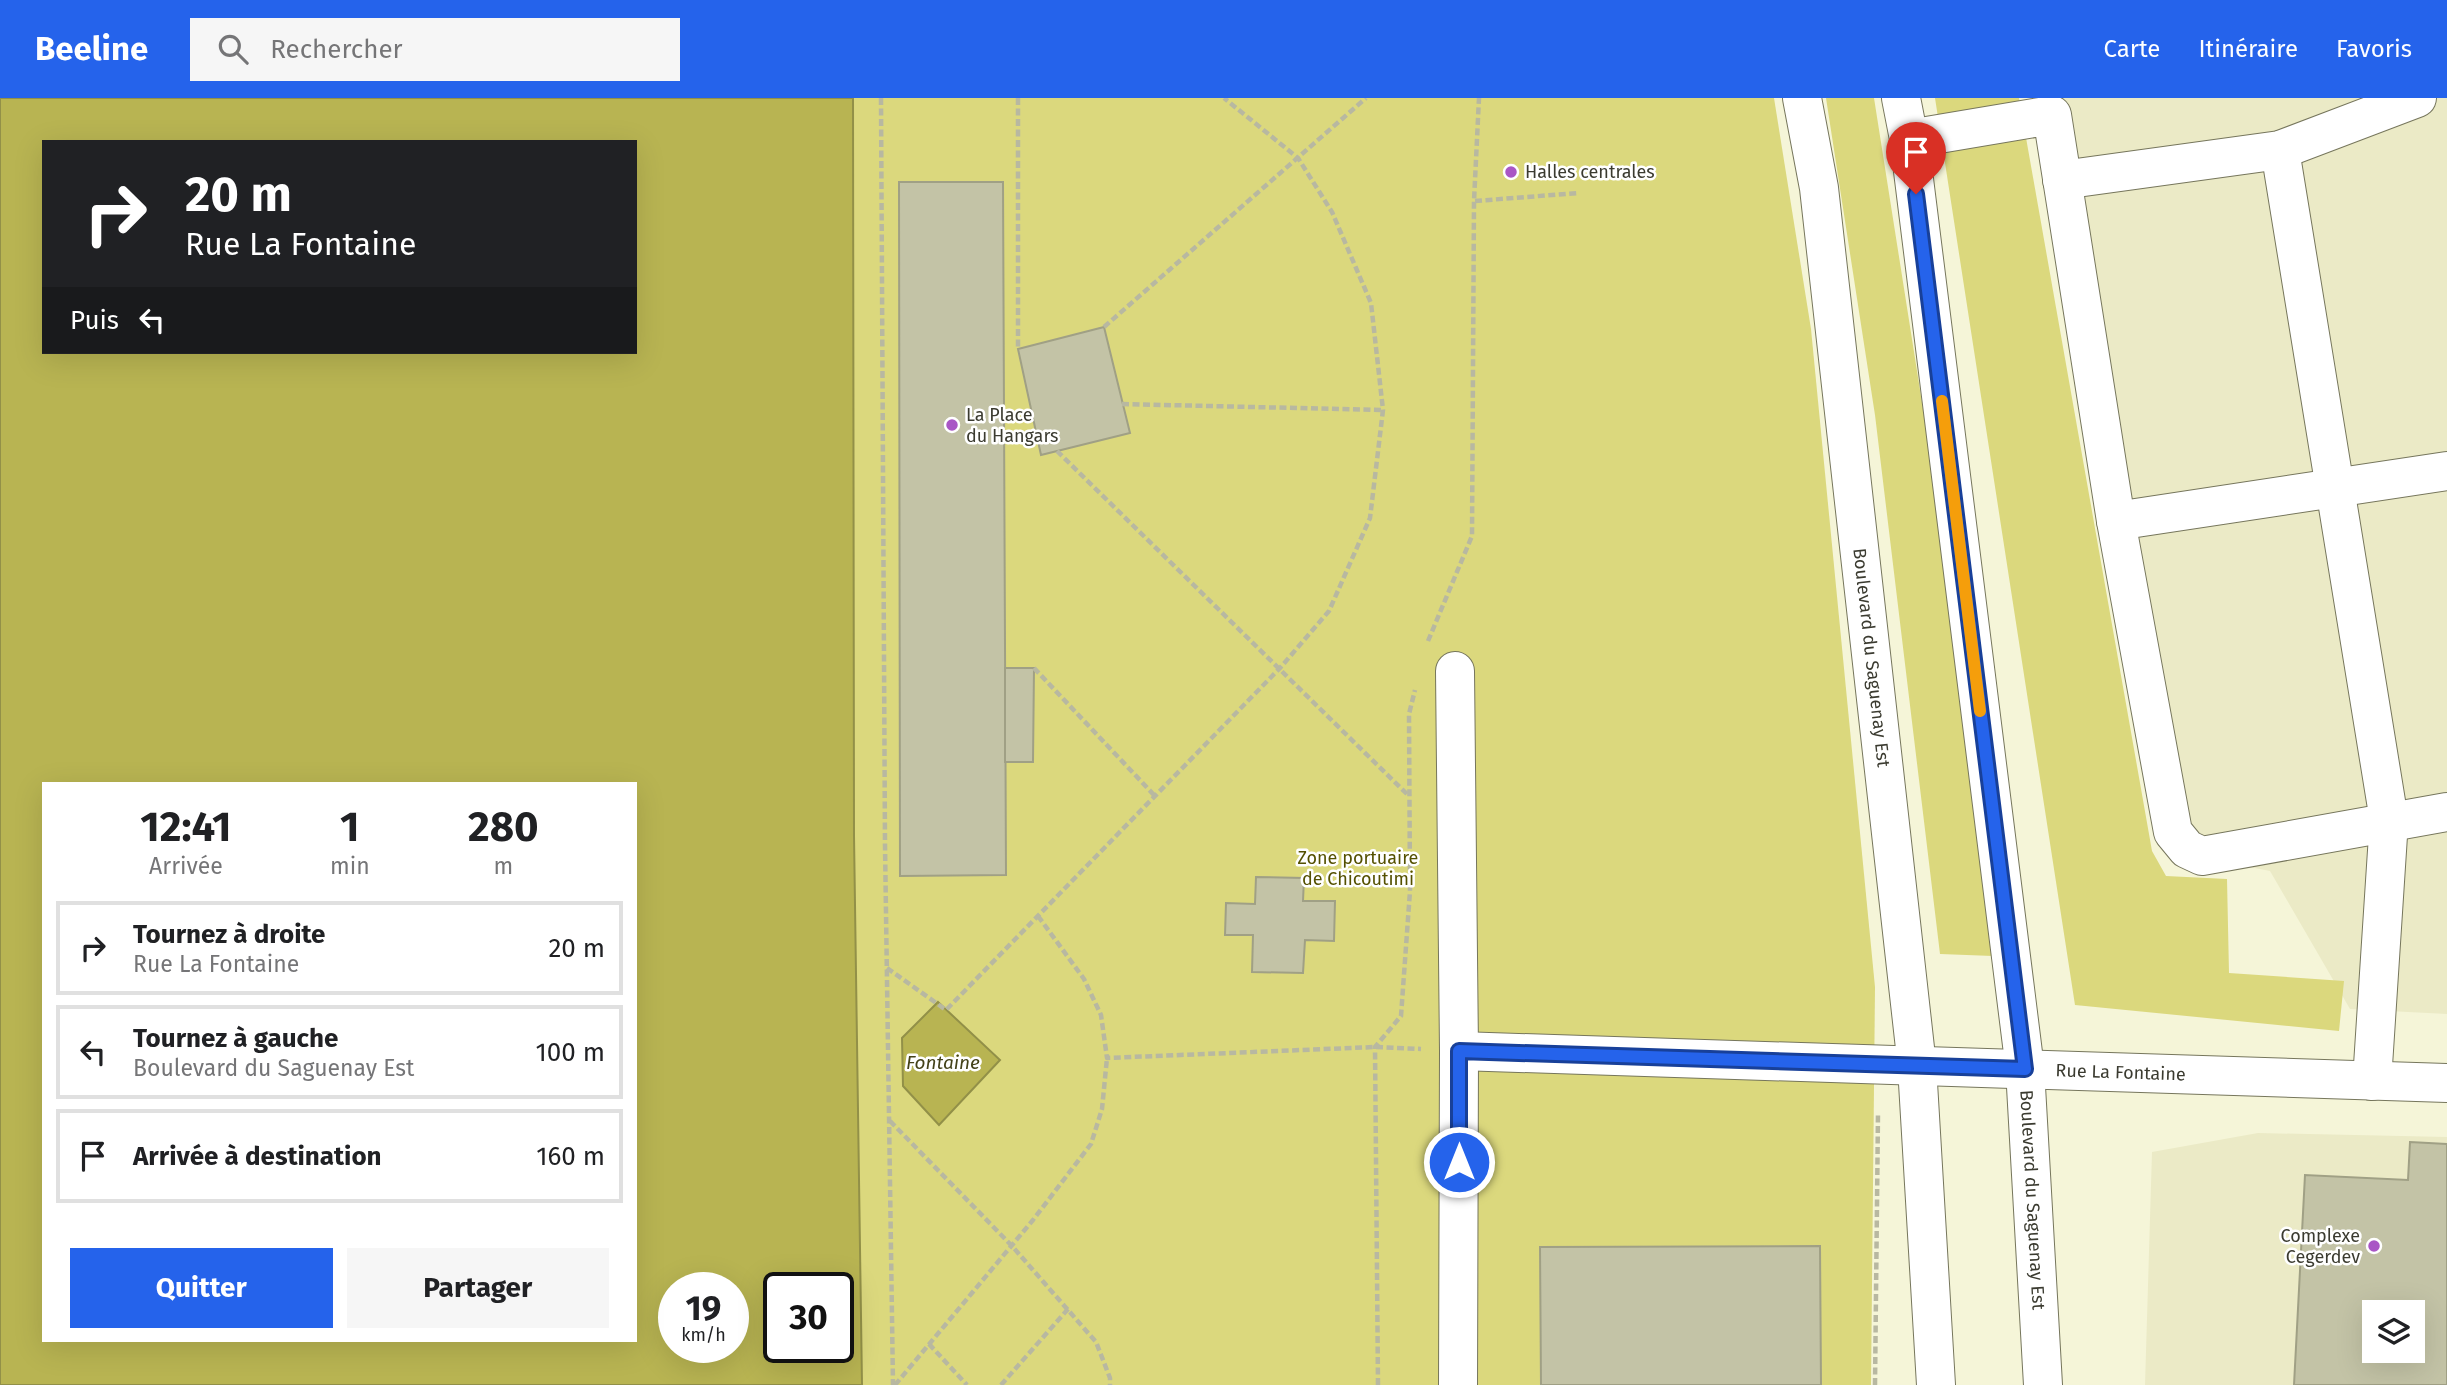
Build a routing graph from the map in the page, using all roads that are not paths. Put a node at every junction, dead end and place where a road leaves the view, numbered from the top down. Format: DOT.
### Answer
graph roads {
  1 [pos="1802,98"];
  2 [pos="1901,98"];
  3 [pos="2417,98"];
  4 [pos="1909,139"];
  5 [pos="2280,150"];
  6 [pos="2062,180"];
  7 [pos="2447,471"];
  8 [pos="2335,488"];
  9 [pos="2116,521"];
  10 [pos="1455,671"];
  11 [pos="2447,812"];
  12 [pos="2389,820"];
  13 [pos="1459,1051"];
  14 [pos="1917,1066"];
  15 [pos="2025,1069"];
  16 [pos="2372,1081"];
  17 [pos="2447,1083"];
  18 [pos="1458,1385"];
  19 [pos="1936,1385"];
  20 [pos="2043,1385"];
  1 -- 14 [label="main road, Boulevard du Saguenay Est"];
  2 -- 4 [label="main road, Boulevard du Saguenay Est"];
  3 -- 5 [label="main road"];
  4 -- 6 [label="main road"];
  4 -- 15 [label="main road, Boulevard du Saguenay Est"];
  5 -- 6 [label="main road"];
  5 -- 8 [label="main road"];
  6 -- 9 [label="main road"];
  7 -- 8 [label="main road"];
  8 -- 9 [label="main road"];
  8 -- 12 [label="main road"];
  9 -- 12 [label="main road"];
  10 -- 13 [label="main road"];
  11 -- 12 [label="main road"];
  12 -- 16 [label="main road"];
  13 -- 14 [label="main road, Rue La Fontaine"];
  13 -- 18 [label="main road"];
  14 -- 15 [label="main road, Rue La Fontaine"];
  14 -- 19 [label="main road, Boulevard du Saguenay Est"];
  15 -- 16 [label="main road, Rue La Fontaine"];
  15 -- 20 [label="main road, Boulevard du Saguenay Est"];
  16 -- 17 [label="main road, Rue La Fontaine"];
}
